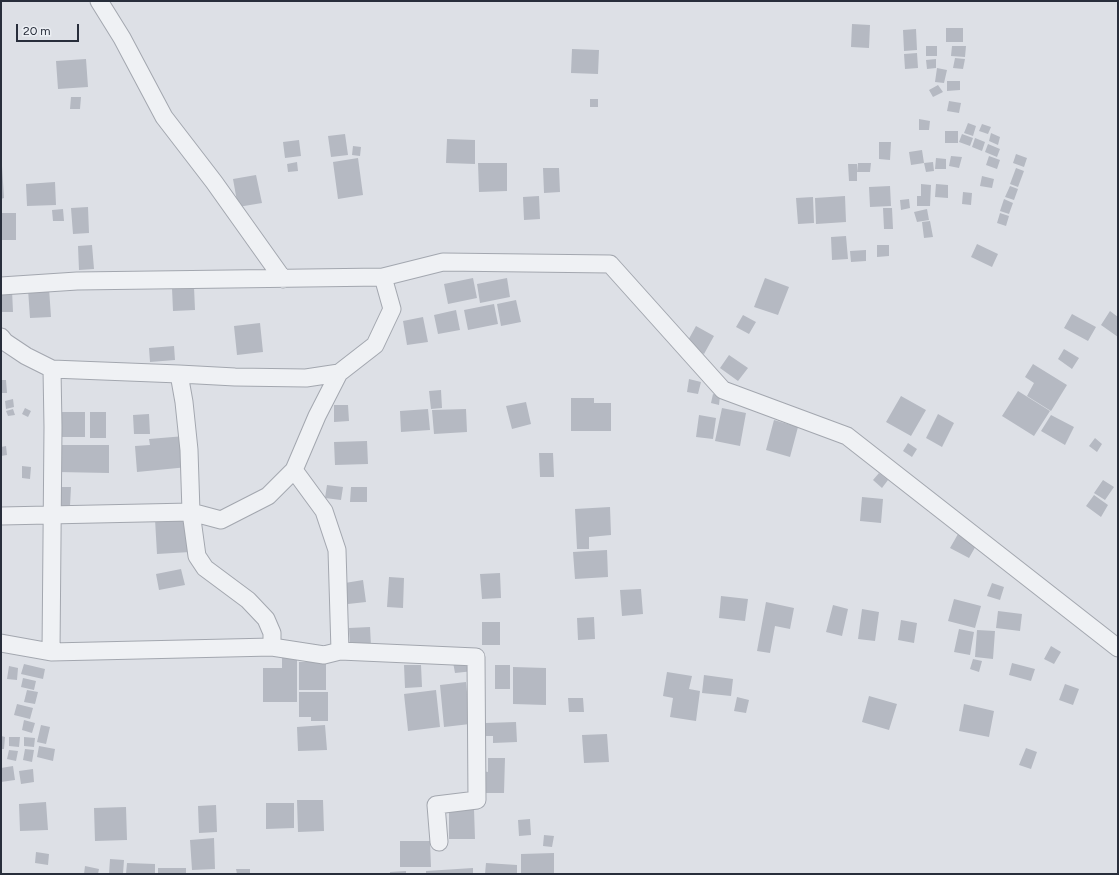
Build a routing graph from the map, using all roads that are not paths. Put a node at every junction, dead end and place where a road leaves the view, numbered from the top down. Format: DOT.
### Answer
graph roads {
  1 [pos="99,1"];
  2 [pos="383,277"];
  3 [pos="283,279"];
  4 [pos="1,286"];
  5 [pos="1,337"];
  6 [pos="52,369"];
  7 [pos="339,372"];
  8 [pos="179,374"];
  9 [pos="294,470"];
  10 [pos="192,512"];
  11 [pos="52,514"];
  12 [pos="1,516"];
  13 [pos="1,643"];
  14 [pos="272,648"];
  15 [pos="1118,648"];
  16 [pos="340,651"];
  17 [pos="51,652"];
  18 [pos="439,842"];
  1 -- 3 [label="street"];
  2 -- 3 [label="street"];
  2 -- 7 [label="street"];
  2 -- 15 [label="street"];
  3 -- 4 [label="street"];
  5 -- 6 [label="street"];
  6 -- 8 [label="street"];
  6 -- 11 [label="street"];
  7 -- 8 [label="street"];
  7 -- 9 [label="street"];
  8 -- 10 [label="street"];
  9 -- 10 [label="street"];
  9 -- 16 [label="street"];
  10 -- 11 [label="street"];
  10 -- 14 [label="street"];
  11 -- 12 [label="street"];
  11 -- 17 [label="street"];
  13 -- 17 [label="street"];
  14 -- 16 [label="street"];
  14 -- 17 [label="street"];
  16 -- 18 [label="street"];
}
